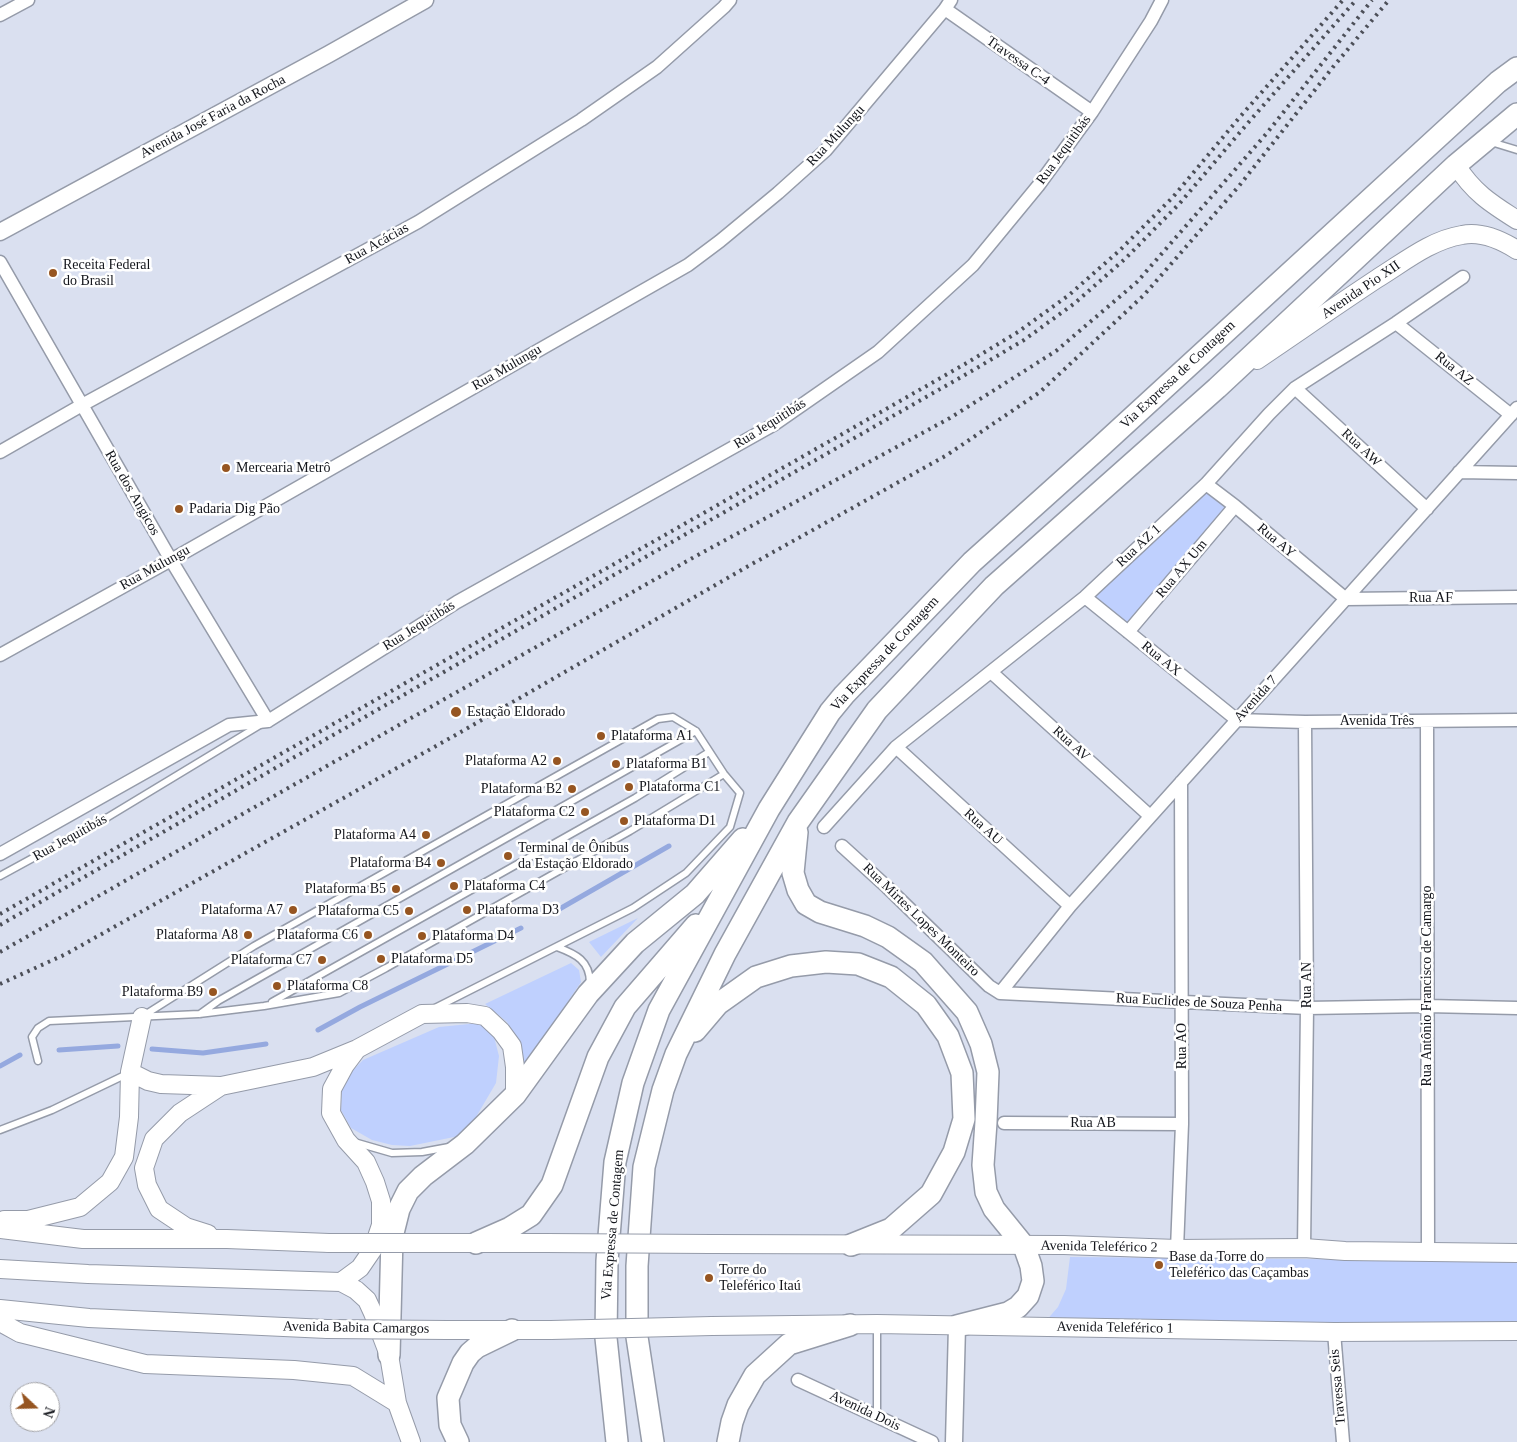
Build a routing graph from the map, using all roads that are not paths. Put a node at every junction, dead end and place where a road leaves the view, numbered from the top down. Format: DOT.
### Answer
graph roads {
  1 [pos="28,0"];
  2 [pos="425,0"];
  3 [pos="730,0"];
  4 [pos="1162,0"];
  5 [pos="948,5"];
  6 [pos="0,15"];
  7 [pos="1517,68"];
  8 [pos="1092,112"];
  9 [pos="1517,114"];
  10 [pos="1487,140"];
  11 [pos="1517,150"];
  12 [pos="1456,165"];
  13 [pos="1517,220"];
  14 [pos="0,232"];
  15 [pos="1517,250"];
  16 [pos="0,262"];
  17 [pos="1462,277"];
  18 [pos="1396,323"];
  19 [pos="1217,388"];
  20 [pos="1296,388"];
  21 [pos="82,405"];
  22 [pos="1514,412"];
  23 [pos="0,452"];
  24 [pos="1459,472"];
  25 [pos="1517,473"];
  26 [pos="1206,484"];
  27 [pos="1235,506"];
  28 [pos="1427,509"];
  29 [pos="171,560"];
  30 [pos="1085,597"];
  31 [pos="1517,597"];
  32 [pos="1346,599"];
  33 [pos="1128,632"];
  34 [pos="0,655"];
  35 [pos="991,672"];
  36 [pos="1237,720"];
  37 [pos="1517,720"];
  38 [pos="268,721"];
  39 [pos="1427,721"];
  40 [pos="1305,722"];
  41 [pos="696,731"];
  42 [pos="896,747"];
  43 [pos="709,752"];
  44 [pos="724,774"];
  45 [pos="1181,782"];
  46 [pos="769,808"];
  47 [pos="1150,816"];
  48 [pos="798,822"];
  49 [pos="824,827"];
  50 [pos="842,846"];
  51 [pos="0,854"];
  52 [pos="0,876"];
  53 [pos="723,894"];
  54 [pos="1070,906"];
  55 [pos="557,947"];
  56 [pos="590,991"];
  57 [pos="1000,993"];
  58 [pos="1182,1003"];
  59 [pos="264,1006"];
  60 [pos="1427,1006"];
  61 [pos="1307,1008"];
  62 [pos="1517,1008"];
  63 [pos="199,1014"];
  64 [pos="422,1014"];
  65 [pos="142,1017"];
  66 [pos="357,1049"];
  67 [pos="676,1054"];
  68 [pos="38,1061"];
  69 [pos="130,1072"];
  70 [pos="221,1086"];
  71 [pos="515,1095"];
  72 [pos="1004,1123"];
  73 [pos="1182,1124"];
  74 [pos="0,1130"];
  75 [pos="346,1140"];
  76 [pos="466,1144"];
  77 [pos="0,1221"];
  78 [pos="0,1229"];
  79 [pos="227,1239"];
  80 [pos="476,1243"];
  81 [pos="851,1245"];
  82 [pos="1024,1246"];
  83 [pos="1304,1248"];
  84 [pos="1177,1249"];
  85 [pos="1428,1251"];
  86 [pos="1517,1253"];
  87 [pos="0,1269"];
  88 [pos="341,1282"];
  89 [pos="0,1309"];
  90 [pos="0,1322"];
  91 [pos="877,1324"];
  92 [pos="850,1325"];
  93 [pos="712,1326"];
  94 [pos="957,1326"];
  95 [pos="512,1330"];
  96 [pos="1517,1331"];
  97 [pos="1334,1332"];
  98 [pos="389,1355"];
  99 [pos="798,1380"];
  100 [pos="397,1403"];
  101 [pos="877,1416"];
  102 [pos="411,1442"];
  103 [pos="458,1442"];
  104 [pos="617,1442"];
  105 [pos="653,1442"];
  106 [pos="728,1442"];
  107 [pos="932,1442"];
  108 [pos="954,1442"];
  109 [pos="1343,1442"];
  1 -- 6 [label="street"];
  2 -- 14 [label="street, Avenida José Faria da Rocha"];
  3 -- 21 [label="street, Rua Acácias"];
  4 -- 8 [label="street, Rua Jequitibás"];
  5 -- 8 [label="street, Travessa C-4"];
  5 -- 29 [label="street, Rua Mulungu"];
  7 -- 46 [label="highway, Via Expressa de Contagem"];
  8 -- 38 [label="street, Rua Jequitibás"];
  9 -- 10 [label="highway, Via Expressa de Contagem"];
  10 -- 11 [label="lane"];
  10 -- 12 [label="highway, Via Expressa de Contagem"];
  12 -- 13 [label="main road"];
  12 -- 19 [label="highway, Via Expressa de Contagem"];
  15 -- 19 [label="main road, Avenida Pio XII"];
  16 -- 21 [label="street, Rua dos Angicos"];
  17 -- 18 [label="street, Rua AZ 1"];
  18 -- 20 [label="street, Rua AZ 1"];
  18 -- 22 [label="street, Rua AZ"];
  19 -- 48 [label="highway, Via Expressa de Contagem"];
  20 -- 26 [label="street, Rua AZ 1"];
  20 -- 28 [label="street, Rua AW"];
  21 -- 23 [label="street, Rua Acácias"];
  21 -- 29 [label="street, Rua dos Angicos"];
  22 -- 24 [label="street, Avenida 7"];
  24 -- 25 [label="street"];
  24 -- 28 [label="street, Avenida 7"];
  26 -- 27 [label="street, Rua AY"];
  26 -- 30 [label="street, Rua AZ 1"];
  27 -- 32 [label="street, Rua AY"];
  27 -- 33 [label="street, Rua AX Um"];
  28 -- 32 [label="street, Avenida 7"];
  29 -- 34 [label="street, Rua Mulungu"];
  29 -- 38 [label="street, Rua dos Angicos"];
  30 -- 33 [label="street, Rua AX"];
  30 -- 35 [label="street, Rua AZ 1"];
  31 -- 32 [label="street, Rua AF"];
  32 -- 36 [label="street, Avenida 7"];
  33 -- 36 [label="street, Rua AX"];
  35 -- 42 [label="street, Rua AZ 1"];
  35 -- 47 [label="street, Rua AV"];
  36 -- 40 [label="street, Avenida Três"];
  36 -- 45 [label="street, Avenida 7"];
  37 -- 39 [label="street, Avenida Três"];
  38 -- 51 [label="street, Rua Jequitibás"];
  38 -- 52 [label="lane, Rua Jequitibás"];
  39 -- 40 [label="street, Avenida Três"];
  39 -- 60 [label="street, Rua Antônio Francisco de Camargo"];
  40 -- 61 [label="street, Rua AN"];
  41 -- 43 [label="lane"];
  41 -- 63 [label="lane"];
  41 -- 65 [label="lane"];
  42 -- 49 [label="street, Rua AZ 1"];
  42 -- 54 [label="street, Rua AU"];
  43 -- 44 [label="lane"];
  43 -- 59 [label="lane"];
  44 -- 55 [label="lane"];
  44 -- 59 [label="lane"];
  45 -- 47 [label="street, Avenida 7"];
  45 -- 58 [label="street, Rua AO"];
  46 -- 53 [label="highway, Via Expressa de Contagem"];
  46 -- 56 [label="highway"];
  47 -- 54 [label="street, Avenida 7"];
  48 -- 67 [label="highway, Via Expressa de Contagem"];
  48 -- 82 [label="highway"];
  50 -- 57 [label="street, Rua Mirtes Lopes Monteiro"];
  53 -- 80 [label="highway"];
  53 -- 104 [label="highway, Via Expressa de Contagem"];
  54 -- 57 [label="street, Avenida 7"];
  55 -- 56 [label="lane"];
  55 -- 64 [label="lane"];
  56 -- 71 [label="highway"];
  57 -- 58 [label="street, Rua Euclides de Souza Penha"];
  58 -- 61 [label="street, Rua Euclides de Souza Penha"];
  58 -- 73 [label="street, Rua AO"];
  59 -- 63 [label="lane"];
  60 -- 61 [label="street, Rua Euclides de Souza Penha"];
  60 -- 62 [label="street, Rua Euclides de Souza Penha"];
  60 -- 85 [label="street, Rua Antônio Francisco de Camargo"];
  61 -- 83 [label="street, Rua AN"];
  63 -- 65 [label="lane"];
  64 -- 66 [label="main road"];
  64 -- 71 [label="main road"];
  65 -- 68 [label="lane"];
  65 -- 69 [label="main road"];
  66 -- 70 [label="main road"];
  66 -- 75 [label="main road"];
  67 -- 81 [label="highway"];
  67 -- 105 [label="highway, Via Expressa de Contagem"];
  69 -- 70 [label="main road"];
  69 -- 74 [label="lane"];
  69 -- 77 [label="main road"];
  70 -- 79 [label="main road"];
  71 -- 76 [label="highway"];
  72 -- 73 [label="street, Rua AB"];
  73 -- 84 [label="street, Rua AO"];
  75 -- 76 [label="lane"];
  75 -- 88 [label="main road"];
  76 -- 98 [label="highway"];
  78 -- 79 [label="main road"];
  79 -- 80 [label="main road, bridge"];
  80 -- 81 [label="main road, Avenida Teleférico 2, bridge"];
  81 -- 82 [label="main road, Avenida Teleférico 2"];
  82 -- 84 [label="main road, Avenida Teleférico 2"];
  82 -- 94 [label="highway"];
  83 -- 84 [label="main road, Avenida Teleférico 2"];
  83 -- 85 [label="main road, Avenida Teleférico 2"];
  85 -- 86 [label="main road, Avenida Teleférico 2"];
  87 -- 88 [label="main road"];
  88 -- 98 [label="main road"];
  89 -- 95 [label="main road, Avenida Babita Camargos, bridge"];
  90 -- 100 [label="main road"];
  91 -- 92 [label="main road, Avenida Teleférico 1"];
  91 -- 94 [label="main road, Avenida Teleférico 1"];
  91 -- 101 [label="lane"];
  92 -- 93 [label="main road, Avenida Teleférico 1"];
  92 -- 106 [label="highway"];
  93 -- 95 [label="main road, Avenida Babita Camargos, bridge"];
  94 -- 97 [label="main road, Avenida Teleférico 1"];
  94 -- 108 [label="street"];
  95 -- 103 [label="highway"];
  96 -- 97 [label="main road, Avenida Teleférico 1"];
  97 -- 109 [label="street, Travessa Seis"];
  98 -- 100 [label="main road"];
  99 -- 101 [label="street, Avenida Dois"];
  100 -- 102 [label="main road"];
  101 -- 107 [label="street, Avenida Dois"];
}
